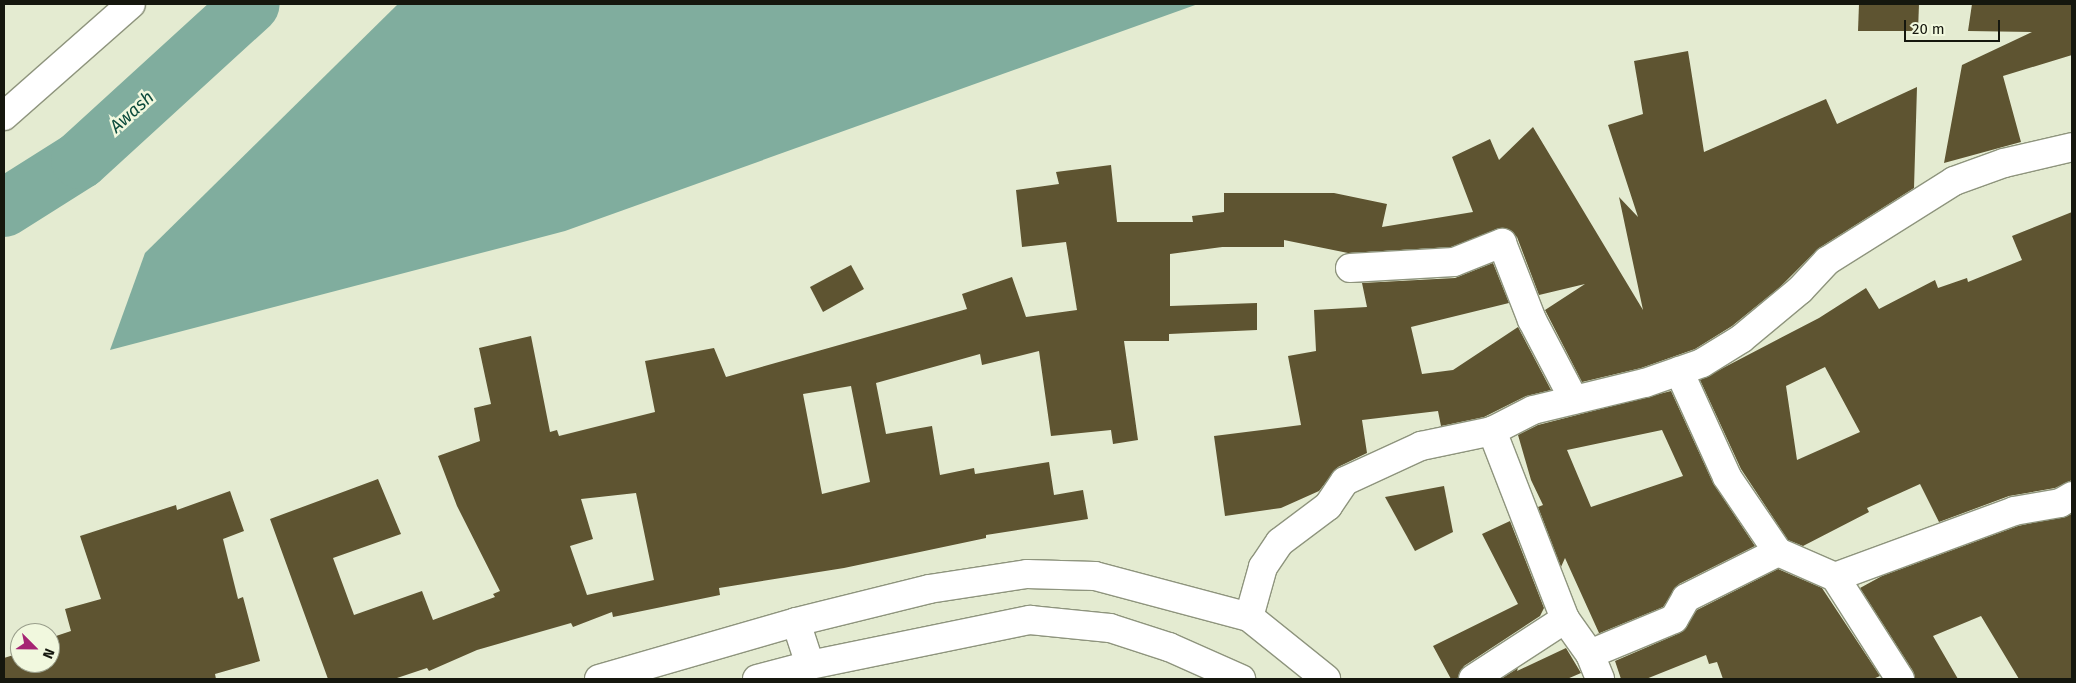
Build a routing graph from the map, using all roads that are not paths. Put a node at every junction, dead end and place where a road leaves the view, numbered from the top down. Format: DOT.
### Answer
graph roads {
  1 [pos="131,4"];
  2 [pos="4,116"];
  3 [pos="2072,147"];
  4 [pos="1350,268"];
  5 [pos="1679,371"];
  6 [pos="1574,400"];
  7 [pos="1492,431"];
  8 [pos="2072,496"];
  9 [pos="1778,552"];
  10 [pos="1836,577"];
  11 [pos="1249,617"];
  12 [pos="1565,619"];
  13 [pos="796,622"];
  14 [pos="1590,654"];
  15 [pos="810,665"];
  16 [pos="599,679"];
  17 [pos="757,679"];
  18 [pos="1241,679"];
  19 [pos="1326,679"];
  20 [pos="1473,679"];
  21 [pos="1600,679"];
  22 [pos="1900,679"];
  1 -- 2 [label="street"];
  3 -- 5 [label="street"];
  4 -- 6 [label="street"];
  5 -- 6 [label="street"];
  5 -- 9 [label="street"];
  6 -- 7 [label="street"];
  7 -- 11 [label="street"];
  7 -- 12 [label="street"];
  8 -- 10 [label="street"];
  9 -- 10 [label="street"];
  9 -- 14 [label="street"];
  10 -- 22 [label="street"];
  11 -- 13 [label="street"];
  11 -- 19 [label="street"];
  12 -- 14 [label="street"];
  12 -- 20 [label="street"];
  13 -- 15 [label="street"];
  13 -- 16 [label="street"];
  14 -- 21 [label="street"];
  15 -- 17 [label="street"];
  15 -- 18 [label="street"];
}
